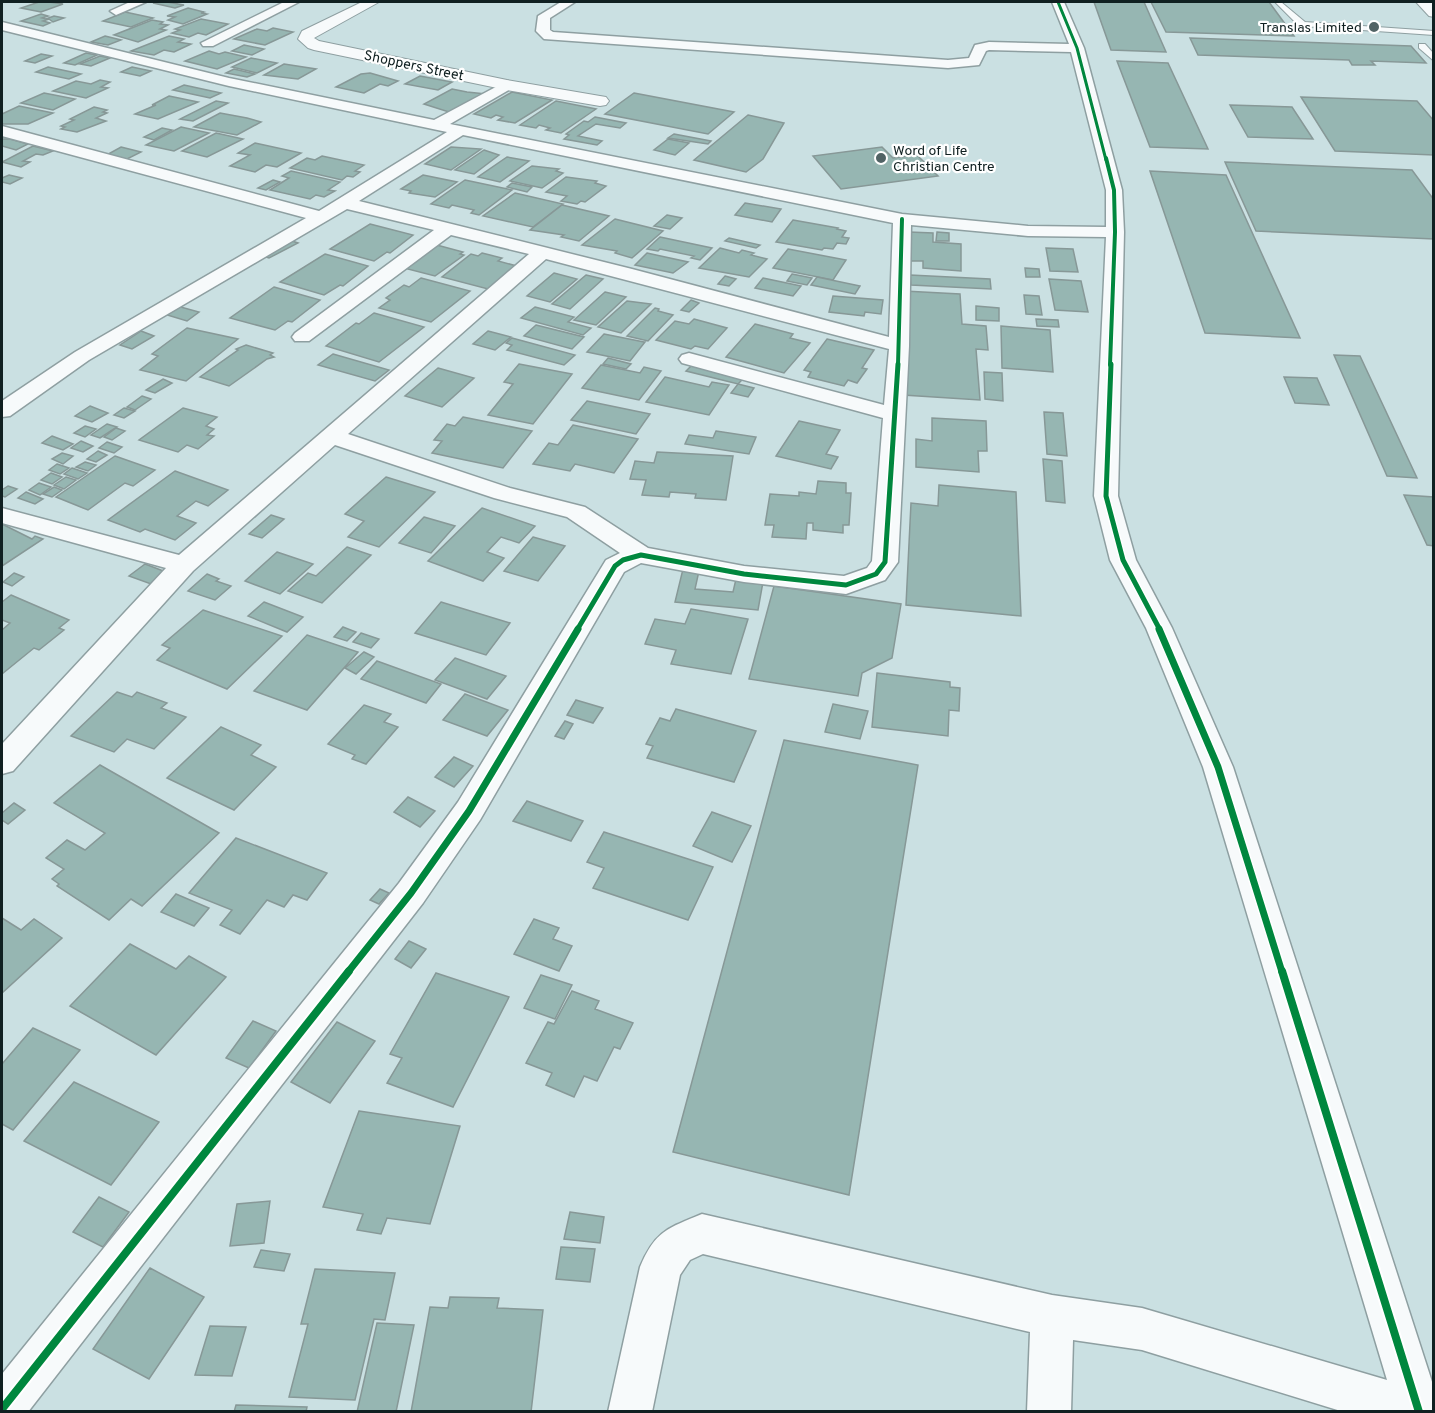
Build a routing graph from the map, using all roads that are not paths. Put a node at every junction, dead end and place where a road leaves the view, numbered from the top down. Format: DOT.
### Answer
graph roads {
  1 [pos="140,2"];
  2 [pos="293,2"];
  3 [pos="372,2"];
  4 [pos="569,2"];
  5 [pos="1058,2"];
  6 [pos="1278,2"];
  7 [pos="1423,2"];
  8 [pos="116,11"];
  9 [pos="1434,13"];
  10 [pos="2,26"];
  11 [pos="1434,33"];
  12 [pos="208,43"];
  13 [pos="1422,46"];
  14 [pos="1077,48"];
  15 [pos="1434,59"];
  16 [pos="507,85"];
  17 [pos="600,100"];
  18 [pos="435,126"];
  19 [pos="2,131"];
  20 [pos="459,131"];
  21 [pos="345,203"];
  22 [pos="321,218"];
  23 [pos="902,219"];
  24 [pos="447,229"];
  25 [pos="1115,232"];
  26 [pos="543,252"];
  27 [pos="302,337"];
  28 [pos="899,346"];
  29 [pos="689,359"];
  30 [pos="2,411"];
  31 [pos="895,414"];
  32 [pos="331,436"];
  33 [pos="2,515"];
  34 [pos="641,555"];
  35 [pos="184,565"];
  36 [pos="2,763"];
  37 [pos="1052,1316"];
  38 [pos="2,1408"];
  39 [pos="630,1412"];
  40 [pos="1049,1412"];
  1 -- 8 [label="street"];
  2 -- 12 [label="street"];
  3 -- 16 [label="street, Shoppers Street"];
  4 -- 14 [label="street"];
  5 -- 14 [label="street"];
  6 -- 11 [label="lane"];
  7 -- 9 [label="street"];
  10 -- 18 [label="street"];
  13 -- 15 [label="lane"];
  14 -- 25 [label="street"];
  16 -- 17 [label="street, Shoppers Street"];
  16 -- 18 [label="street"];
  18 -- 20 [label="street"];
  19 -- 22 [label="street"];
  20 -- 21 [label="street"];
  20 -- 23 [label="street"];
  21 -- 22 [label="street"];
  21 -- 24 [label="street"];
  22 -- 30 [label="street"];
  23 -- 25 [label="street"];
  23 -- 28 [label="street"];
  24 -- 26 [label="street"];
  24 -- 27 [label="street"];
  25 -- 37 [label="street"];
  26 -- 28 [label="street"];
  26 -- 32 [label="street"];
  28 -- 31 [label="street"];
  29 -- 31 [label="street"];
  31 -- 34 [label="street"];
  32 -- 34 [label="street"];
  32 -- 35 [label="street"];
  33 -- 35 [label="street"];
  34 -- 38 [label="street"];
  35 -- 36 [label="street"];
  37 -- 39 [label="street"];
  37 -- 40 [label="street"];
}
